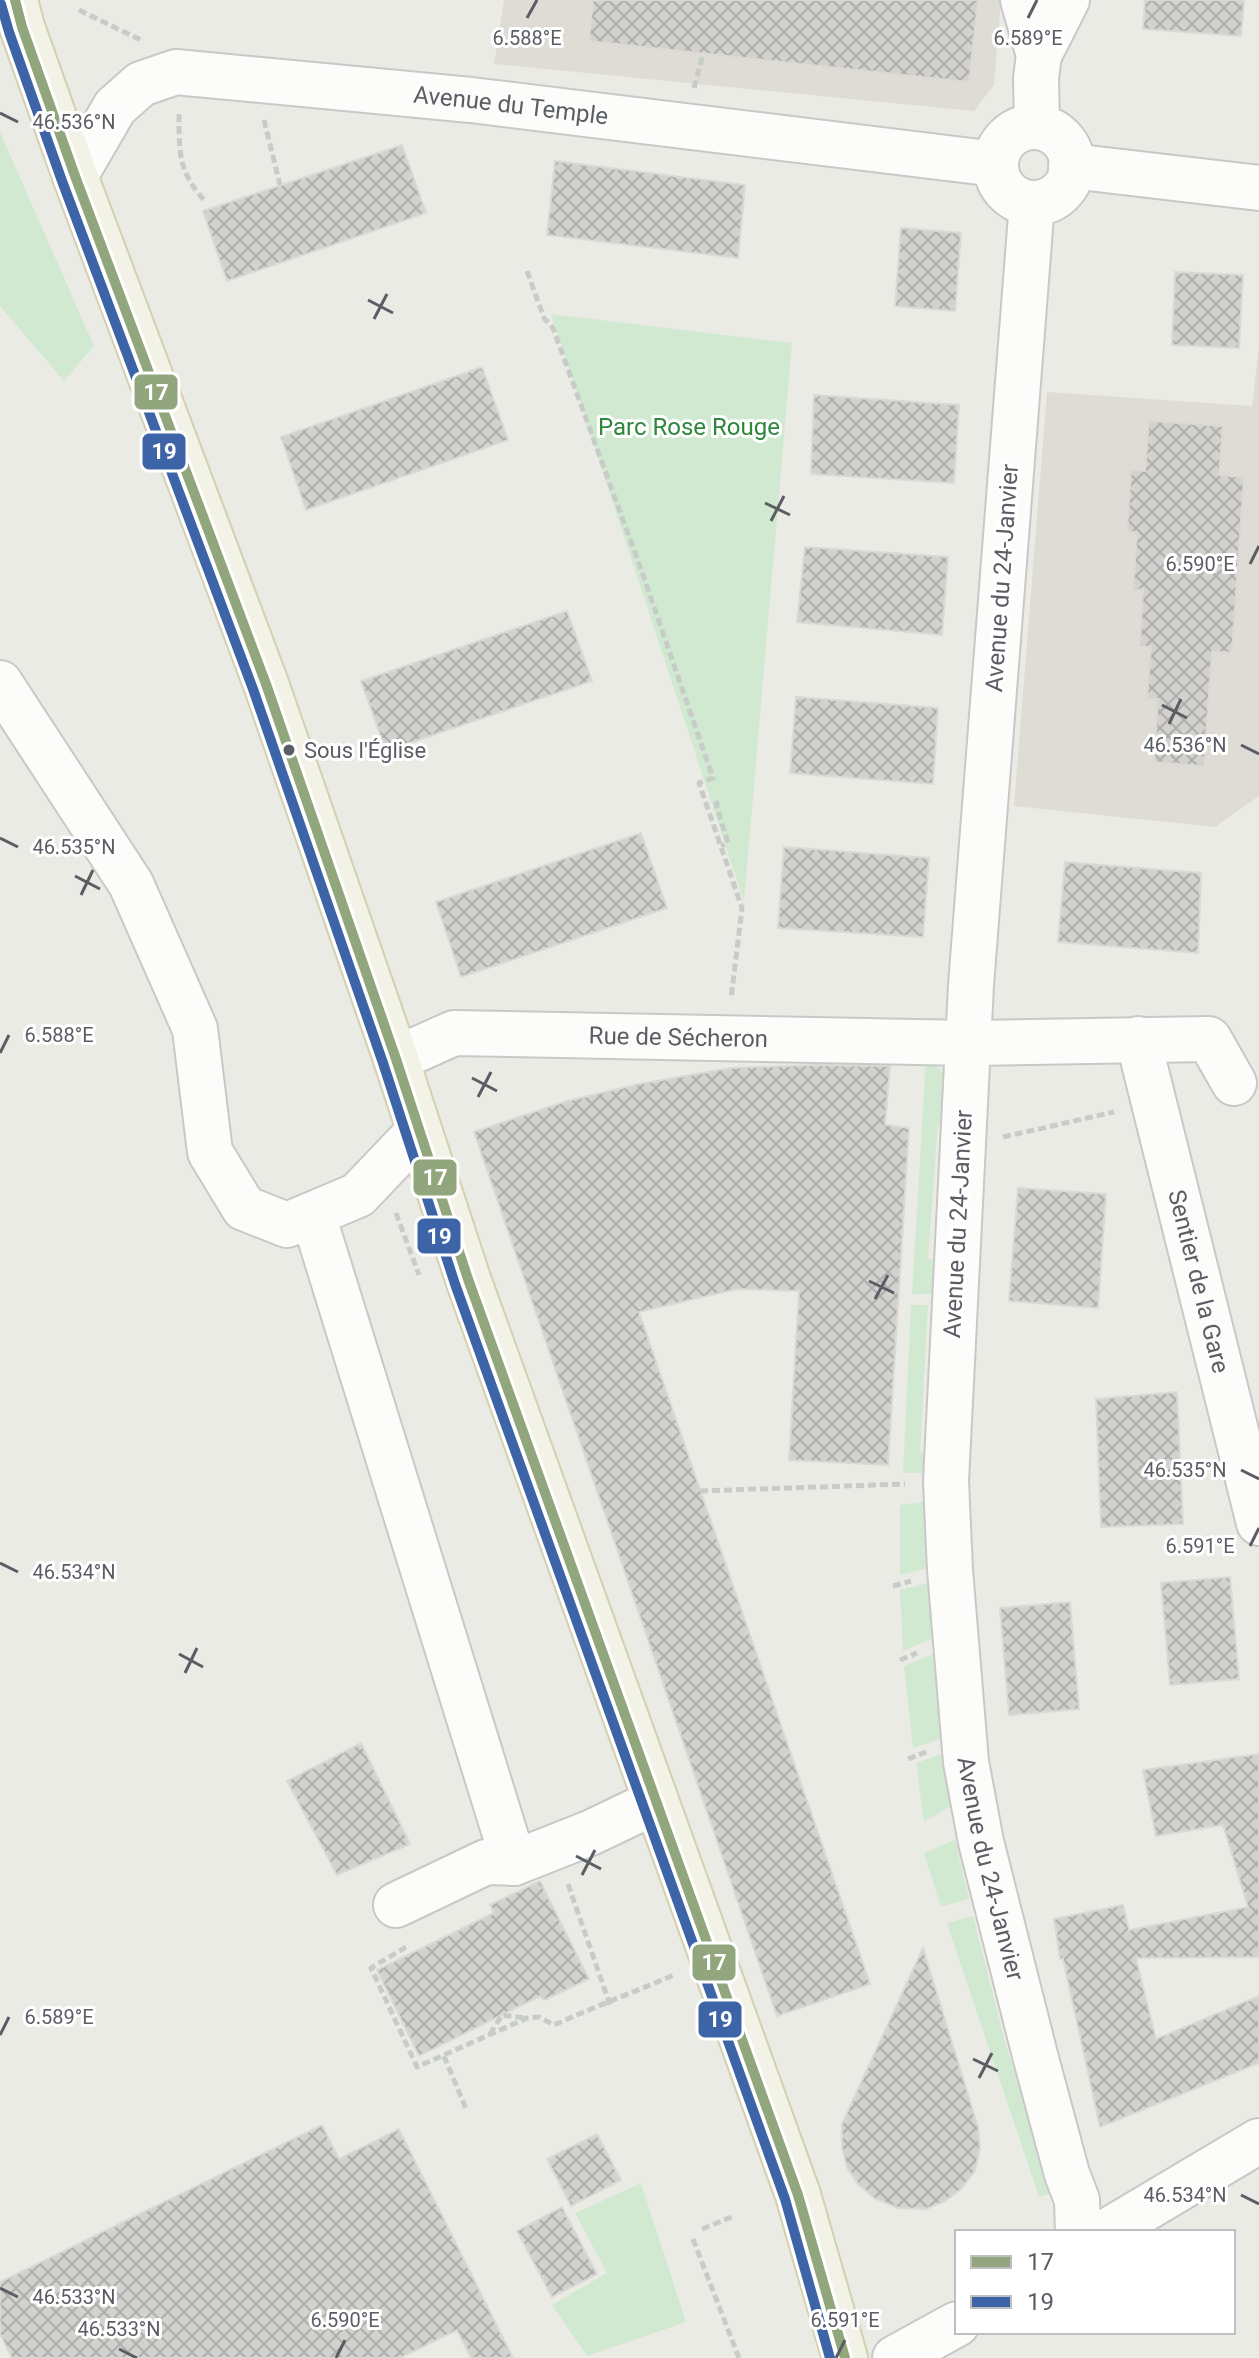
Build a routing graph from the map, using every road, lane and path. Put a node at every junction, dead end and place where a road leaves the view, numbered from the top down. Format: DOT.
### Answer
graph roads {
  1 [pos="15,0"];
  2 [pos="1023,0"];
  3 [pos="1067,0"];
  4 [pos="703,54"];
  5 [pos="1039,55"];
  6 [pos="254,79"];
  7 [pos="691,97"];
  8 [pos="178,106"];
  9 [pos="1037,127"];
  10 [pos="996,164"];
  11 [pos="1071,166"];
  12 [pos="75,176"];
  13 [pos="280,185"];
  14 [pos="1259,188"];
  15 [pos="205,201"];
  16 [pos="1032,203"];
  17 [pos="527,271"];
  18 [pos="0,683"];
  19 [pos="707,807"];
  20 [pos="721,846"];
  21 [pos="731,1004"];
  22 [pos="1138,1039"];
  23 [pos="969,1043"];
  24 [pos="396,1059"];
  25 [pos="1234,1083"];
  26 [pos="419,1131"];
  27 [pos="313,1215"];
  28 [pos="946,1481"];
  29 [pos="700,1491"];
  30 [pos="1259,1523"];
  31 [pos="655,1802"];
  32 [pos="514,1863"];
  33 [pos="404,1924"];
  34 [pos="686,1970"];
  35 [pos="609,2001"];
  36 [pos="611,2008"];
  37 [pos="527,2018"];
  38 [pos="489,2036"];
  39 [pos="444,2056"];
  40 [pos="467,2111"];
  41 [pos="1259,2141"];
  42 [pos="734,2216"];
  43 [pos="702,2229"];
  44 [pos="1078,2230"];
  45 [pos="1109,2230"];
  46 [pos="693,2239"];
  47 [pos="960,2337"];
  48 [pos="739,2358"];
  49 [pos="845,2358"];
  50 [pos="895,2358"];
  1 -- 12 [label="main road"];
  2 -- 5 [label="street"];
  3 -- 5 [label="street"];
  4 -- 7 [label="path"];
  5 -- 9 [label="street"];
  6 -- 10 [label="street, Avenue du Temple"];
  6 -- 12 [label="street, Avenue du Temple"];
  6 -- 13 [label="path"];
  8 -- 15 [label="path"];
  9 -- 10 [label="street"];
  9 -- 11 [label="street"];
  10 -- 16 [label="street"];
  11 -- 14 [label="street"];
  11 -- 16 [label="street"];
  12 -- 24 [label="main road"];
  16 -- 23 [label="street, Avenue du 24-Janvier"];
  17 -- 19 [label="path"];
  18 -- 27 [label="street"];
  19 -- 20 [label="path"];
  19 -- 20 [label="path"];
  20 -- 21 [label="path"];
  22 -- 23 [label="street"];
  22 -- 25 [label="street"];
  22 -- 30 [label="street, Sentier de la Gare"];
  23 -- 24 [label="street, Rue de Sécheron"];
  23 -- 28 [label="street, Avenue du 24-Janvier"];
  24 -- 26 [label="main road"];
  26 -- 27 [label="street"];
  26 -- 31 [label="main road"];
  27 -- 32 [label="street"];
  28 -- 29 [label="path"];
  28 -- 44 [label="street, Avenue du 24-Janvier"];
  31 -- 32 [label="street"];
  31 -- 49 [label="main road"];
  32 -- 33 [label="street"];
  33 -- 39 [label="path"];
  34 -- 35 [label="path"];
  35 -- 36 [label="path"];
  35 -- 37 [label="path"];
  37 -- 38 [label="path"];
  37 -- 38 [label="path"];
  38 -- 39 [label="path"];
  39 -- 40 [label="path"];
  41 -- 45 [label="street"];
  42 -- 43 [label="path"];
  46 -- 48 [label="path"];
  47 -- 50 [label="street"];
}
